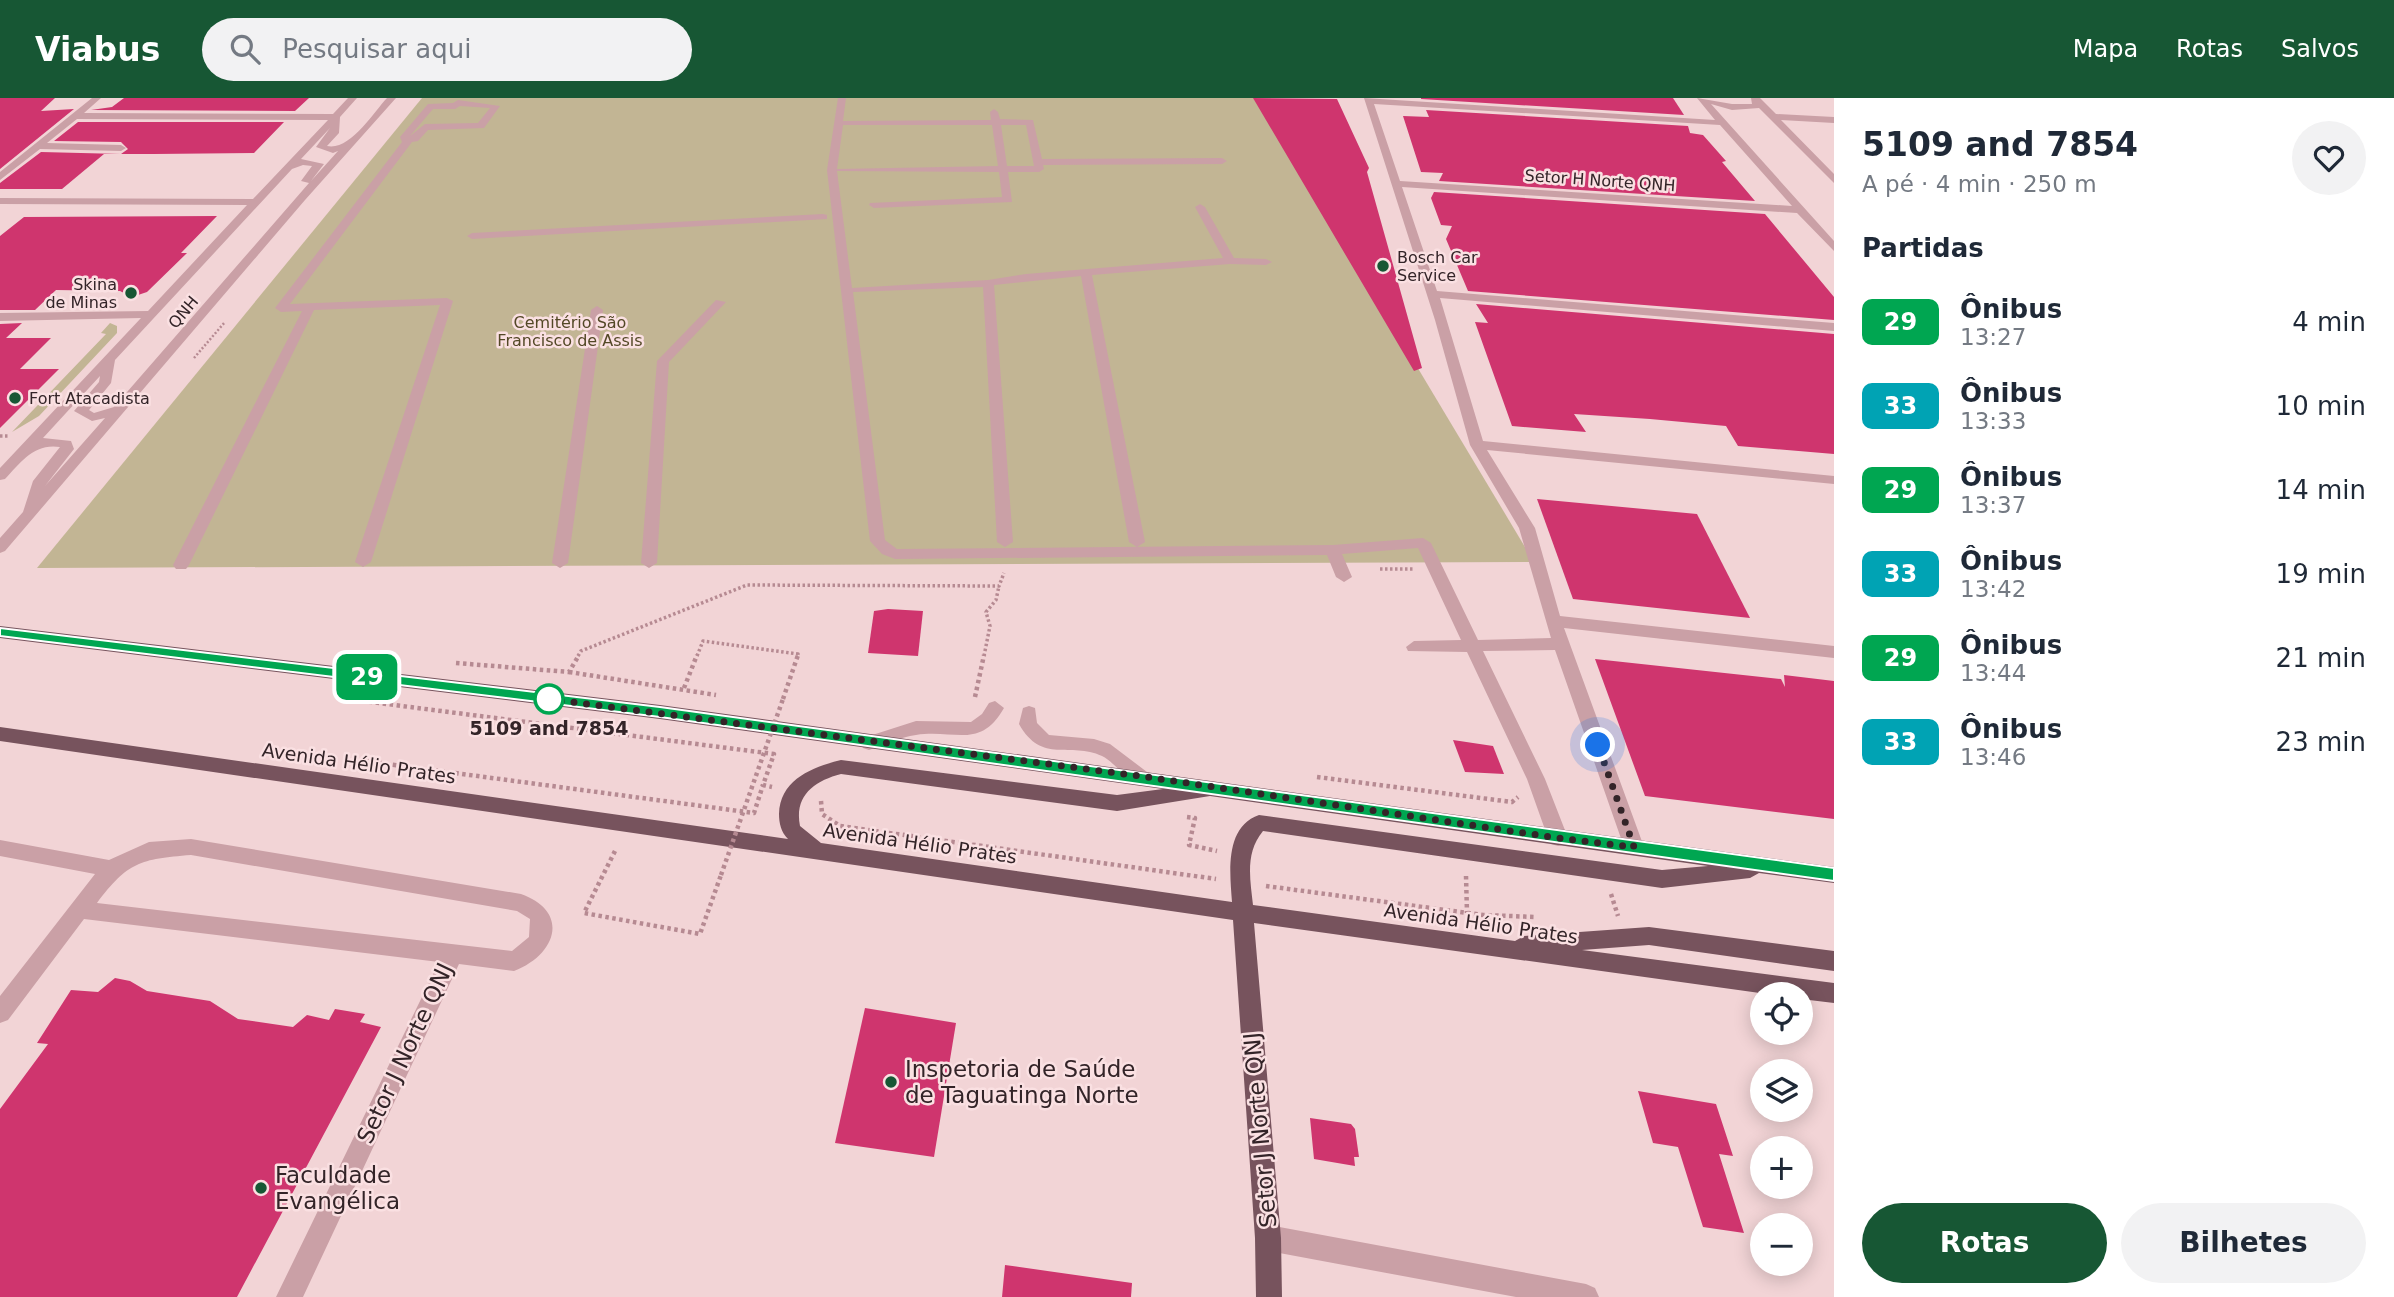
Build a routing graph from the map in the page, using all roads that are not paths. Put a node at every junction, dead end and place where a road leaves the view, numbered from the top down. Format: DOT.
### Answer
graph roads {
  1 [pos="97,98"];
  2 [pos="353,98"];
  3 [pos="392,98"];
  4 [pos="842,98"];
  5 [pos="1701,98"];
  6 [pos="1369,99"];
  7 [pos="1756,99"];
  8 [pos="462,100"];
  9 [pos="77,116"];
  10 [pos="336,117"];
  11 [pos="995,117"];
  12 [pos="1775,119"];
  13 [pos="1723,120"];
  14 [pos="1834,120"];
  15 [pos="845,123"];
  16 [pos="409,139"];
  17 [pos="351,145"];
  18 [pos="38,146"];
  19 [pos="121,148"];
  20 [pos="1222,161"];
  21 [pos="1038,162"];
  22 [pos="288,167"];
  23 [pos="1003,169"];
  24 [pos="841,170"];
  25 [pos="0,177"];
  26 [pos="1834,180"];
  27 [pos="1397,184"];
  28 [pos="301,198"];
  29 [pos="0,201"];
  30 [pos="257,202"];
  31 [pos="874,205"];
  32 [pos="1200,207"];
  33 [pos="1800,210"];
  34 [pos="823,217"];
  35 [pos="471,236"];
  36 [pos="1834,248"];
  37 [pos="1230,261"];
  38 [pos="1266,262"];
  39 [pos="1086,273"];
  40 [pos="988,283"];
  41 [pos="857,290"];
  42 [pos="1432,294"];
  43 [pos="720,302"];
  44 [pos="309,308"];
  45 [pos="597,310"];
  46 [pos="150,314"];
  47 [pos="0,317"];
  48 [pos="1834,327"];
  49 [pos="111,358"];
  50 [pos="125,405"];
  51 [pos="1477,444"];
  52 [pos="21,453"];
  53 [pos="0,476"];
  54 [pos="1834,480"];
  55 [pos="26,520"];
  56 [pos="1004,542"];
  57 [pos="1137,542"];
  58 [pos="0,548"];
  59 [pos="1333,550"];
  60 [pos="363,562"];
  61 [pos="649,562"];
  62 [pos="560,563"];
  63 [pos="181,565"];
  64 [pos="1343,573"];
  65 [pos="1553,621"];
  66 [pos="0,632"];
  67 [pos="1562,644"];
  68 [pos="1473,645"];
  69 [pos="1414,647"];
  70 [pos="1834,652"];
  71 [pos="993,712"];
  72 [pos="1029,713"];
  73 [pos="0,734"];
  74 [pos="869,743"];
  75 [pos="1140,776"];
  76 [pos="1223,789"];
  77 [pos="1558,838"];
  78 [pos="1634,847"];
  79 [pos="0,848"];
  80 [pos="817,852"];
  81 [pos="1778,867"];
  82 [pos="111,870"];
  83 [pos="1834,875"];
  84 [pos="80,910"];
  85 [pos="1242,911"];
  86 [pos="1486,947"];
  87 [pos="453,955"];
  88 [pos="1834,961"];
  89 [pos="1834,993"];
  90 [pos="0,1013"];
  91 [pos="1268,1238"];
  92 [pos="289,1297"];
  93 [pos="1269,1297"];
  94 [pos="1586,1297"];
  1 -- 9 [label="street"];
  2 -- 10 [label="street, QNH"];
  3 -- 17 [label="street, QNH"];
  4 -- 59 [label="street"];
  5 -- 7 [label="street"];
  5 -- 13 [label="street"];
  6 -- 13 [label="street"];
  6 -- 27 [label="street"];
  7 -- 12 [label="street"];
  8 -- 16 [label="street"];
  8 -- 16 [label="street"];
  9 -- 10 [label="street"];
  9 -- 18 [label="street"];
  10 -- 17 [label="street"];
  10 -- 22 [label="street, QNH"];
  11 -- 15 [label="street"];
  11 -- 21 [label="street"];
  11 -- 23 [label="street"];
  12 -- 13 [label="street"];
  12 -- 14 [label="street"];
  12 -- 26 [label="street"];
  13 -- 33 [label="street"];
  16 -- 44 [label="street"];
  17 -- 28 [label="street, QNH"];
  18 -- 19 [label="street"];
  18 -- 25 [label="street"];
  20 -- 21 [label="street"];
  21 -- 23 [label="street"];
  22 -- 28 [label="street"];
  22 -- 30 [label="street, QNH"];
  23 -- 24 [label="street"];
  23 -- 31 [label="street"];
  27 -- 33 [label="street, Setor H Norte QNH"];
  27 -- 42 [label="street"];
  28 -- 50 [label="street, QNH"];
  29 -- 30 [label="street"];
  30 -- 46 [label="street, QNH"];
  32 -- 37 [label="street"];
  33 -- 36 [label="street"];
  34 -- 35 [label="street"];
  37 -- 38 [label="street"];
  37 -- 39 [label="street"];
  39 -- 40 [label="street"];
  39 -- 57 [label="street"];
  40 -- 41 [label="street"];
  40 -- 56 [label="street"];
  42 -- 48 [label="street"];
  42 -- 51 [label="street"];
  43 -- 61 [label="street"];
  44 -- 60 [label="street"];
  44 -- 63 [label="street"];
  45 -- 62 [label="street"];
  46 -- 47 [label="street"];
  46 -- 49 [label="street, QNH"];
  49 -- 50 [label="street"];
  49 -- 52 [label="street, QNH"];
  50 -- 55 [label="street, QNH"];
  51 -- 54 [label="street"];
  51 -- 65 [label="street"];
  52 -- 53 [label="street, QNH"];
  52 -- 55 [label="street"];
  55 -- 58 [label="street, QNH"];
  59 -- 64 [label="street"];
  59 -- 68 [label="street"];
  65 -- 67 [label="street"];
  65 -- 70 [label="street"];
  66 -- 74 [label="main road"];
  67 -- 68 [label="street"];
  67 -- 78 [label="street"];
  68 -- 69 [label="street"];
  68 -- 77 [label="street"];
  71 -- 74 [label="street"];
  72 -- 75 [label="street"];
  73 -- 80 [label="main road, Avenida Hélio Prates"];
  74 -- 75 [label="main road"];
  75 -- 76 [label="main road"];
  76 -- 77 [label="main road"];
  76 -- 80 [label="main road"];
  77 -- 78 [label="main road"];
  78 -- 81 [label="main road"];
  79 -- 82 [label="street"];
  80 -- 85 [label="main road, Avenida Hélio Prates"];
  81 -- 83 [label="main road"];
  81 -- 85 [label="main road, Setor J Norte QNJ"];
  82 -- 84 [label="street"];
  82 -- 87 [label="street"];
  84 -- 87 [label="street, Setor J Norte QNJ"];
  84 -- 90 [label="street"];
  85 -- 86 [label="main road, Avenida Hélio Prates"];
  85 -- 91 [label="main road, Setor J Norte QNJ"];
  86 -- 88 [label="main road"];
  86 -- 89 [label="main road, Avenida Hélio Prates"];
  87 -- 92 [label="street, Setor J Norte QNJ"];
  91 -- 93 [label="main road"];
  91 -- 94 [label="street, Setor J Norte QNJ"];
}
